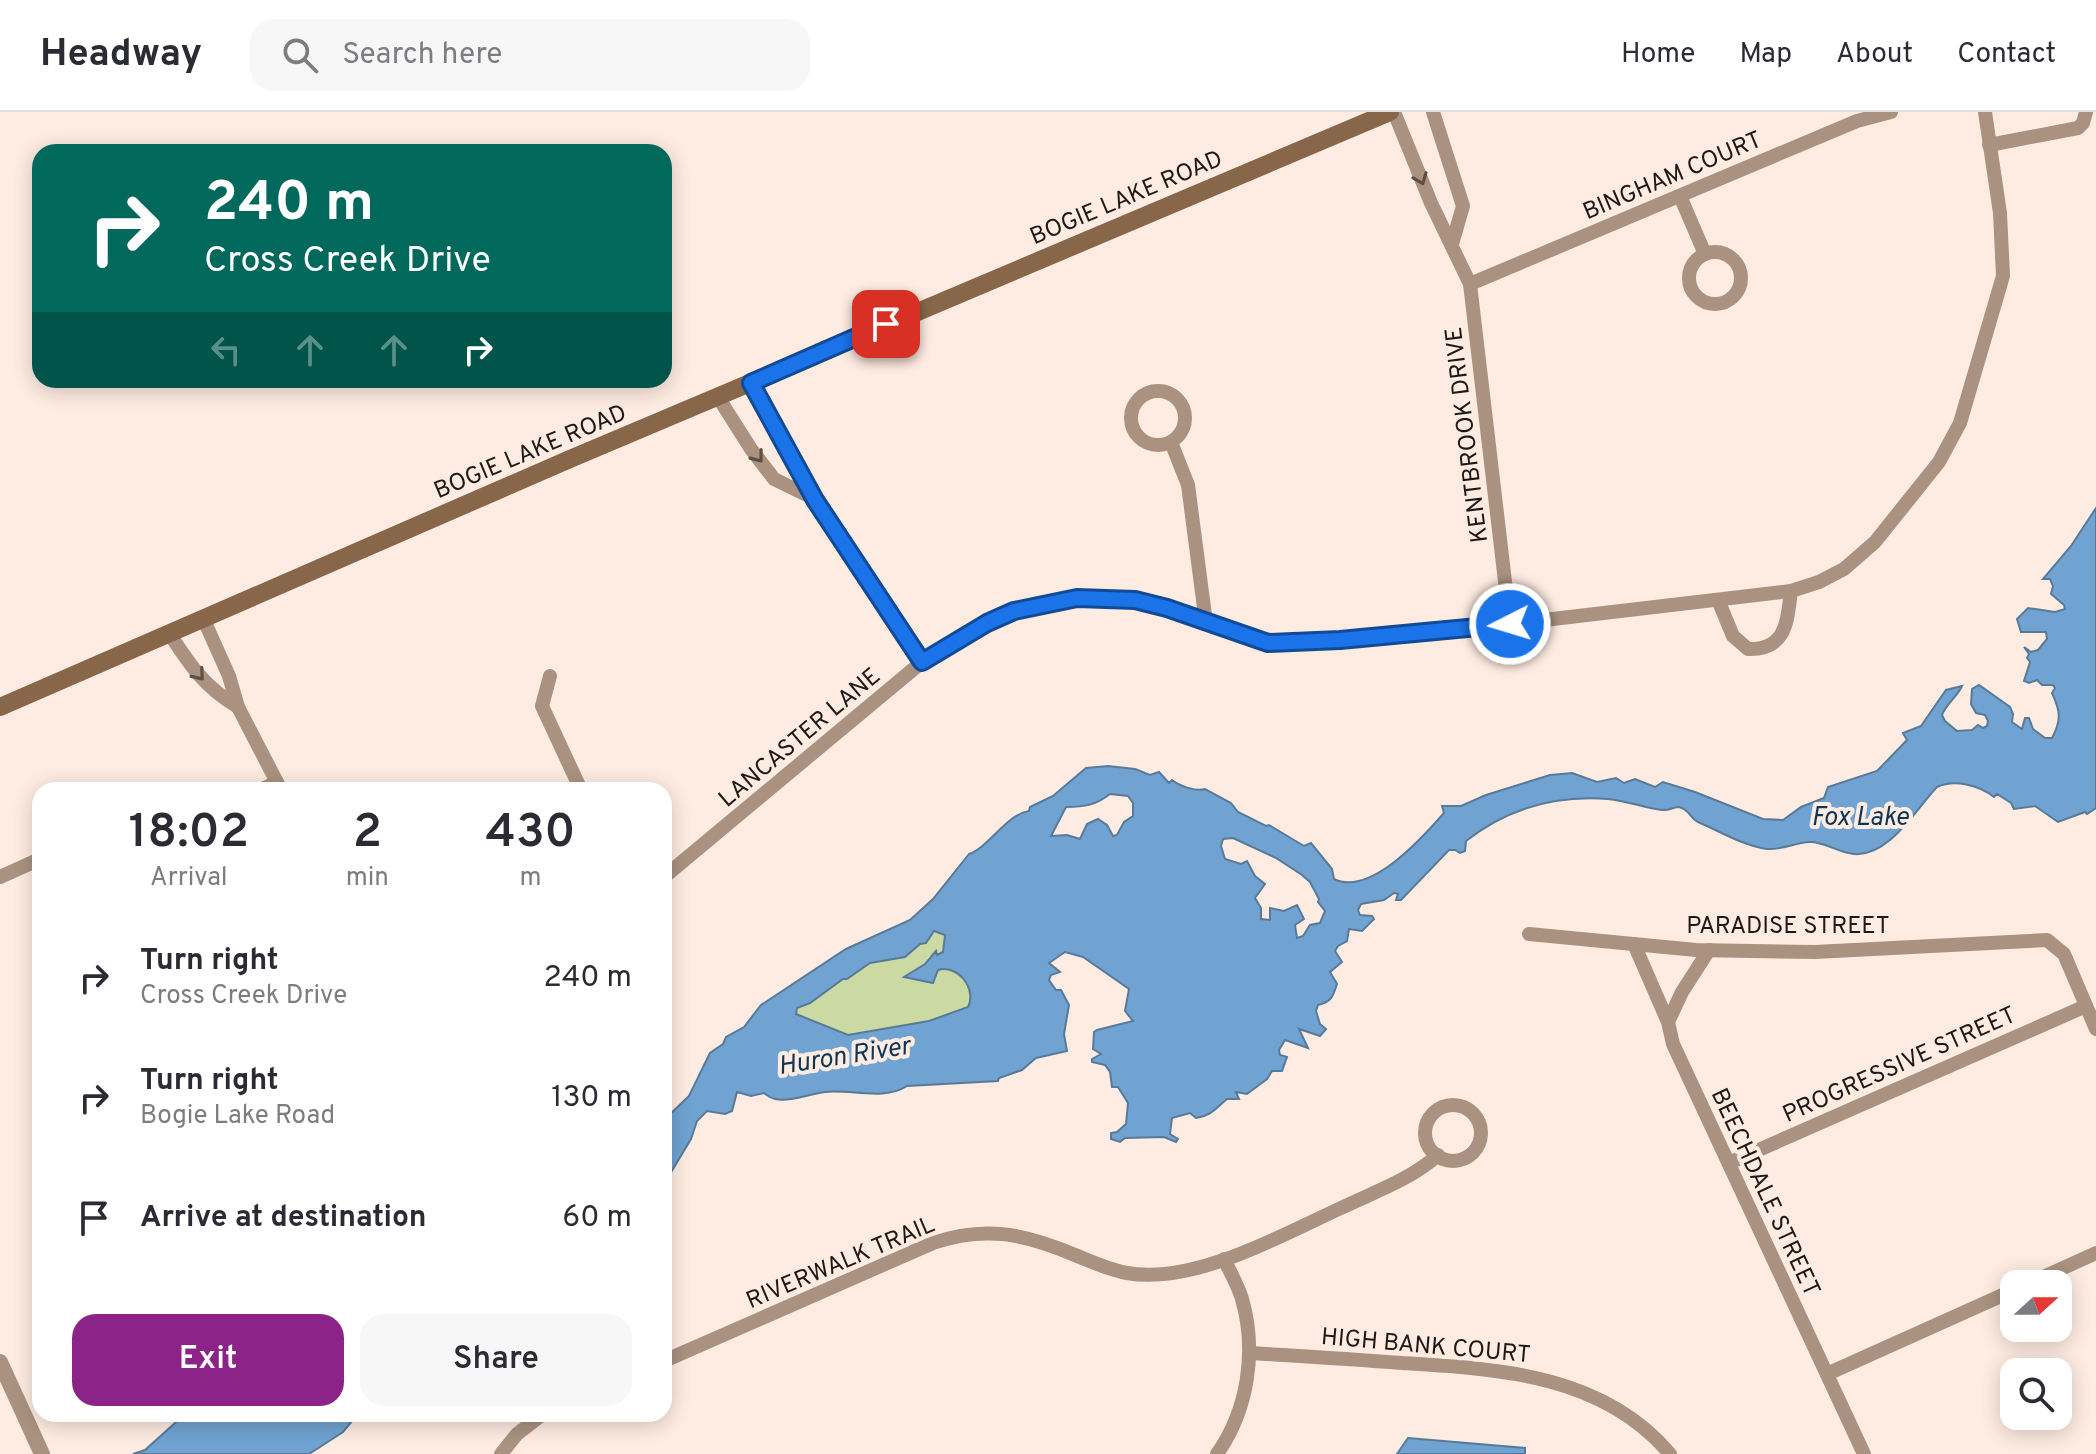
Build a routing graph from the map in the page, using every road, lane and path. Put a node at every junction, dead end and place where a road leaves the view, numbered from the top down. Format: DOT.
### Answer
graph roads {
  1 [pos="1392,112"];
  2 [pos="1433,112"];
  3 [pos="1891,112"];
  4 [pos="1985,112"];
  5 [pos="2086,112"];
  6 [pos="1989,145"];
  7 [pos="1680,196"];
  8 [pos="1452,244"];
  9 [pos="1705,254"];
  10 [pos="1470,284"];
  11 [pos="751,383"];
  12 [pos="718,397"];
  13 [pos="1171,442"];
  14 [pos="815,500"];
  15 [pos="1791,591"];
  16 [pos="1718,600"];
  17 [pos="203,618"];
  18 [pos="1206,623"];
  19 [pos="1510,624"];
  20 [pos="169,633"];
  21 [pos="922,662"];
  22 [pos="550,676"];
  23 [pos="0,707"];
  24 [pos="238,707"];
  25 [pos="277,782"];
  26 [pos="577,782"];
  27 [pos="32,863"];
  28 [pos="672,870"];
  29 [pos="0,877"];
  30 [pos="1529,934"];
  31 [pos="1634,944"];
  32 [pos="1709,950"];
  33 [pos="2086,1006"];
  34 [pos="1668,1022"];
  35 [pos="2096,1029"];
  36 [pos="1438,1155"];
  37 [pos="1729,1163"];
  38 [pos="2096,1253"];
  39 [pos="1224,1259"];
  40 [pos="2059,1270"];
  41 [pos="2000,1296"];
  42 [pos="1250,1353"];
  43 [pos="672,1357"];
  44 [pos="0,1362"];
  45 [pos="1827,1374"];
  46 [pos="533,1422"];
  47 [pos="42,1454"];
  48 [pos="501,1454"];
  49 [pos="1217,1454"];
  50 [pos="1670,1454"];
  51 [pos="1864,1454"];
  1 -- 8 [label="street, KENTBROOK DRIVE, one-way"];
  1 -- 11 [label="main road, BOGIE LAKE ROAD"];
  2 -- 8 [label="street"];
  3 -- 7 [label="street, BINGHAM COURT"];
  4 -- 6 [label="street, LANCASTER LANE"];
  5 -- 6 [label="street"];
  6 -- 15 [label="street, LANCASTER LANE"];
  7 -- 9 [label="street"];
  7 -- 10 [label="street, BINGHAM COURT"];
  8 -- 10 [label="street, KENTBROOK DRIVE"];
  10 -- 19 [label="street, KENTBROOK DRIVE"];
  11 -- 12 [label="main road, BOGIE LAKE ROAD"];
  11 -- 14 [label="street"];
  12 -- 14 [label="street, one-way"];
  12 -- 17 [label="main road, BOGIE LAKE ROAD"];
  13 -- 18 [label="street"];
  14 -- 21 [label="street"];
  15 -- 16 [label="street, LANCASTER LANE"];
  15 -- 16 [label="street"];
  16 -- 19 [label="street, LANCASTER LANE"];
  17 -- 20 [label="main road, BOGIE LAKE ROAD"];
  17 -- 24 [label="street"];
  18 -- 19 [label="street, LANCASTER LANE"];
  18 -- 21 [label="street, LANCASTER LANE"];
  20 -- 23 [label="main road, BOGIE LAKE ROAD"];
  20 -- 24 [label="street, one-way"];
  21 -- 28 [label="street, LANCASTER LANE"];
  22 -- 26 [label="street"];
  24 -- 25 [label="street"];
  27 -- 29 [label="street"];
  30 -- 31 [label="street, PARADISE STREET"];
  31 -- 32 [label="street, PARADISE STREET"];
  31 -- 34 [label="street, BEECHDALE STREET"];
  32 -- 33 [label="street, PARADISE STREET"];
  32 -- 34 [label="street"];
  33 -- 35 [label="street"];
  33 -- 37 [label="street, PROGRESSIVE STREET"];
  34 -- 37 [label="street, BEECHDALE STREET"];
  36 -- 39 [label="street, RIVERWALK TRAIL"];
  37 -- 45 [label="street, BEECHDALE STREET"];
  38 -- 40 [label="street"];
  39 -- 42 [label="street"];
  39 -- 43 [label="street, RIVERWALK TRAIL"];
  41 -- 45 [label="street"];
  42 -- 49 [label="street"];
  42 -- 50 [label="street, HIGH BANK COURT"];
  44 -- 47 [label="street"];
  45 -- 51 [label="street, BEECHDALE STREET"];
  46 -- 48 [label="street"];
}
